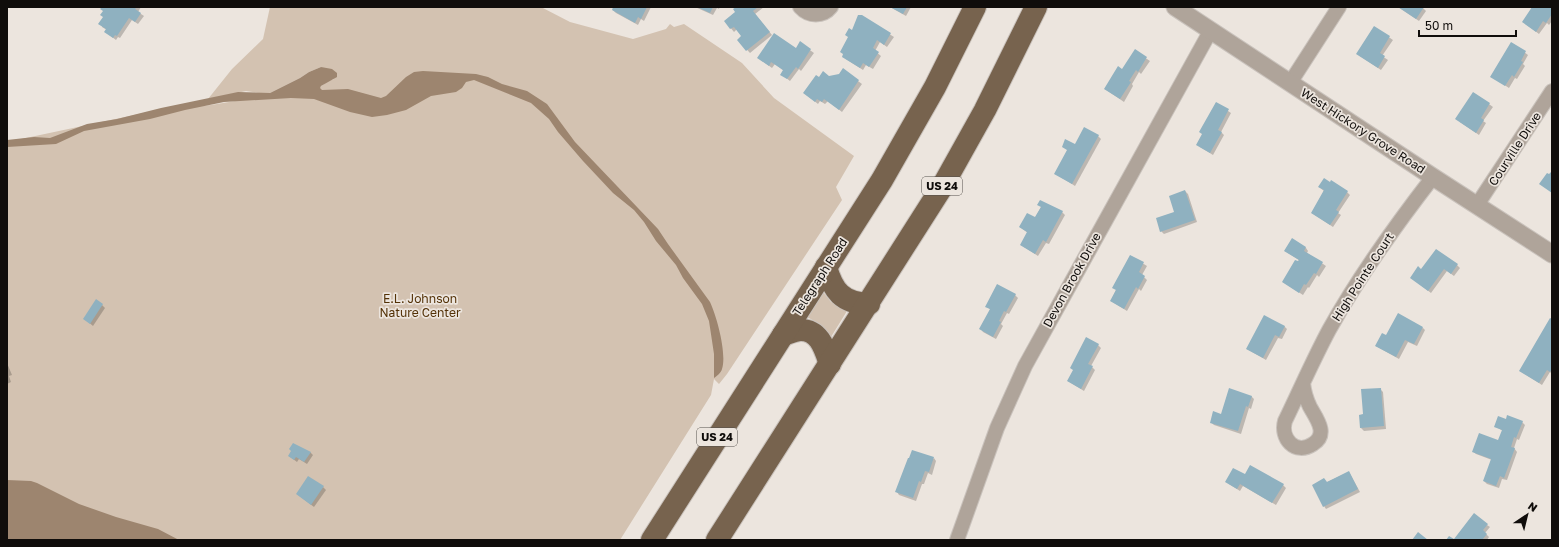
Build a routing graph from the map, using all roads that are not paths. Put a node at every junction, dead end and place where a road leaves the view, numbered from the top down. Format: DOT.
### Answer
graph roads {
  1 [pos="800,7"];
  2 [pos="831,7"];
  3 [pos="975,7"];
  4 [pos="1036,7"];
  5 [pos="1175,7"];
  6 [pos="1339,7"];
  7 [pos="1211,30"];
  8 [pos="1290,83"];
  9 [pos="1552,91"];
  10 [pos="1433,177"];
  11 [pos="1478,205"];
  12 [pos="1552,254"];
  13 [pos="826,267"];
  14 [pos="868,304"];
  15 [pos="783,335"];
  16 [pos="830,364"];
  17 [pos="1303,383"];
  18 [pos="652,540"];
  19 [pos="717,540"];
  20 [pos="957,540"];
  1 -- 2 [label="street"];
  3 -- 13 [label="highway, Telegraph Road / US 24"];
  4 -- 14 [label="highway, US 24"];
  5 -- 7 [label="street, West Hickory Grove Road"];
  6 -- 8 [label="street"];
  7 -- 8 [label="street, West Hickory Grove Road"];
  7 -- 20 [label="street, Devon Brook Drive"];
  8 -- 10 [label="street, West Hickory Grove Road"];
  9 -- 11 [label="street, Courville Drive"];
  10 -- 11 [label="street, West Hickory Grove Road"];
  10 -- 17 [label="street, High Pointe Court"];
  11 -- 12 [label="street, West Hickory Grove Road"];
  13 -- 14 [label="highway"];
  13 -- 15 [label="highway, Telegraph Road / US 24"];
  14 -- 16 [label="highway, US 24"];
  15 -- 16 [label="highway"];
  15 -- 18 [label="highway, Telegraph Road / US 24"];
  16 -- 19 [label="highway, US 24"];
}
